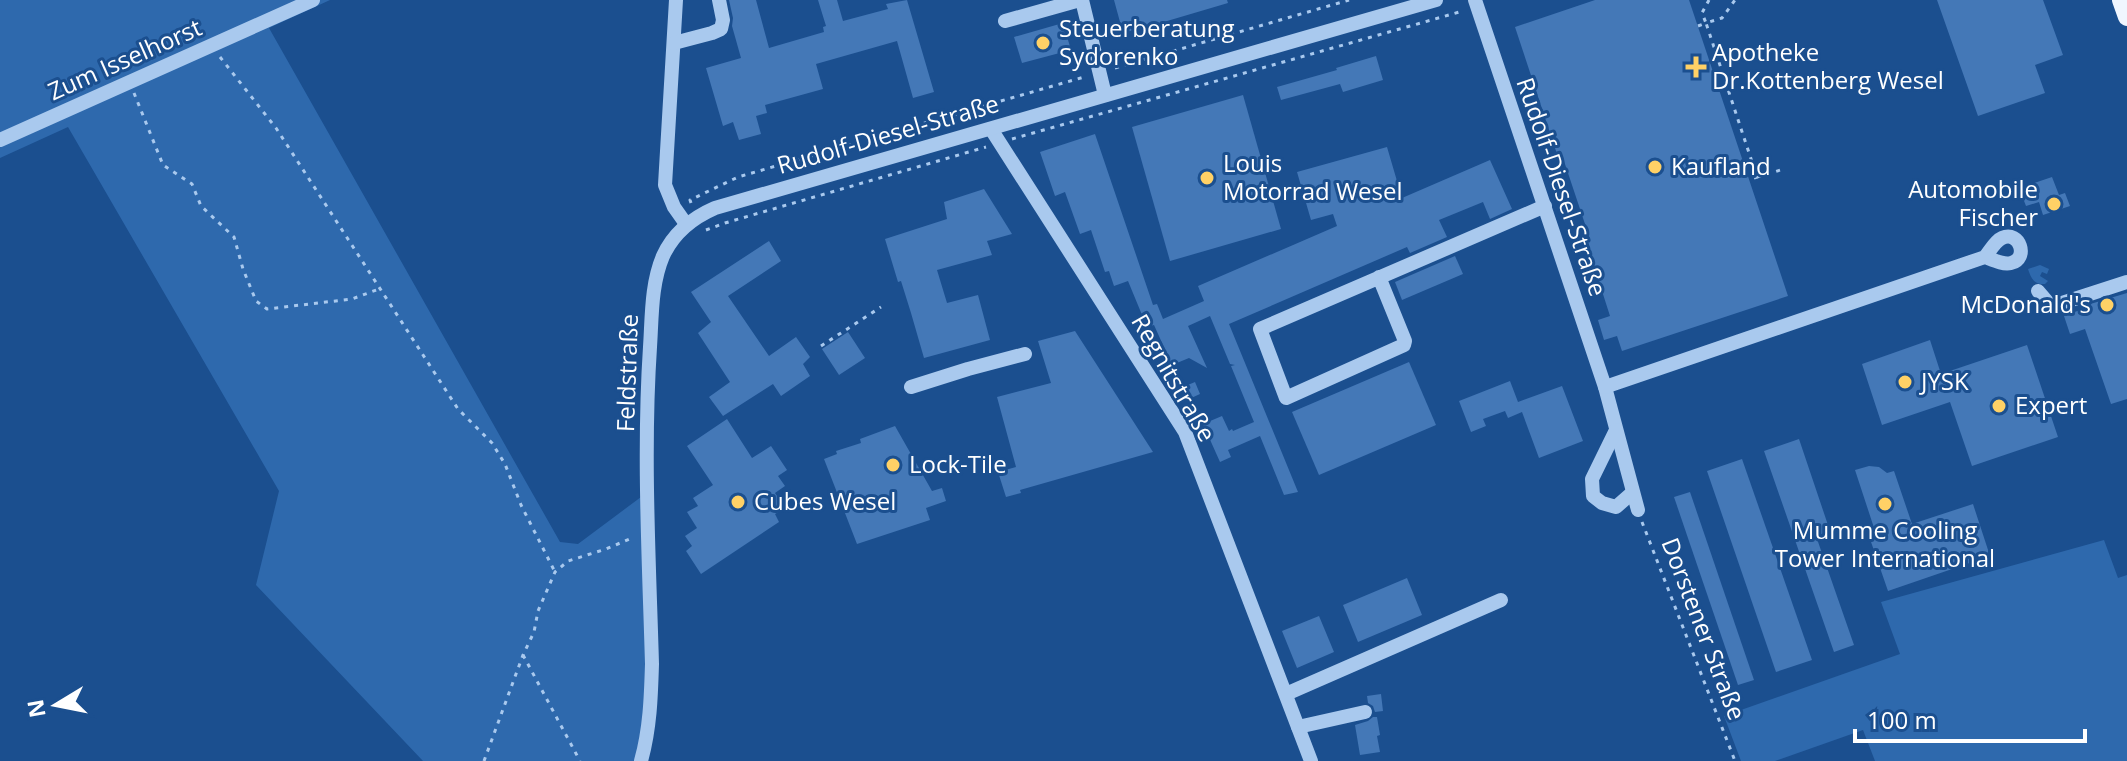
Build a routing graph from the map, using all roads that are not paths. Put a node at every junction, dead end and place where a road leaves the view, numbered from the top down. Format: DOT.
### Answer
graph roads {
  1 [pos="313,0"];
  2 [pos="676,0"];
  3 [pos="719,0"];
  4 [pos="1081,0"];
  5 [pos="1436,0"];
  6 [pos="2121,0"];
  7 [pos="1476,4"];
  8 [pos="2127,17"];
  9 [pos="1005,21"];
  10 [pos="674,43"];
  11 [pos="1105,95"];
  12 [pos="991,129"];
  13 [pos="0,140"];
  14 [pos="1545,206"];
  15 [pos="691,220"];
  16 [pos="1985,257"];
  17 [pos="1379,277"];
  18 [pos="2127,282"];
  19 [pos="2038,291"];
  20 [pos="1025,354"];
  21 [pos="911,387"];
  22 [pos="1605,387"];
  23 [pos="1616,430"];
  24 [pos="1632,493"];
  25 [pos="1638,510"];
  26 [pos="1501,600"];
  27 [pos="1286,694"];
  28 [pos="1365,712"];
  29 [pos="1298,727"];
  30 [pos="641,761"];
  31 [pos="1311,761"];
  1 -- 13 [label="street, Zum Isselhorst"];
  2 -- 10 [label="street"];
  3 -- 10 [label="street"];
  4 -- 9 [label="street"];
  4 -- 11 [label="street"];
  5 -- 11 [label="street, Rudolf-Diesel-Straße"];
  6 -- 8 [label="main road"];
  7 -- 14 [label="street, Rudolf-Diesel-Straße"];
  10 -- 15 [label="street"];
  11 -- 12 [label="street, Rudolf-Diesel-Straße"];
  12 -- 15 [label="street, Rudolf-Diesel-Straße"];
  12 -- 27 [label="street, Regnitstraße"];
  14 -- 17 [label="street"];
  14 -- 22 [label="street, Rudolf-Diesel-Straße"];
  15 -- 30 [label="street, Feldstraße"];
  16 -- 22 [label="street"];
  17 -- 17 [label="street"];
  18 -- 19 [label="street"];
  20 -- 21 [label="street"];
  22 -- 23 [label="street, Rudolf-Diesel-Straße"];
  23 -- 24 [label="street, Rudolf-Diesel-Straße"];
  23 -- 24 [label="street"];
  24 -- 25 [label="street, Rudolf-Diesel-Straße"];
  26 -- 27 [label="street"];
  27 -- 29 [label="street, Regnitstraße"];
  28 -- 29 [label="street"];
  29 -- 31 [label="street, Regnitstraße"];
}
